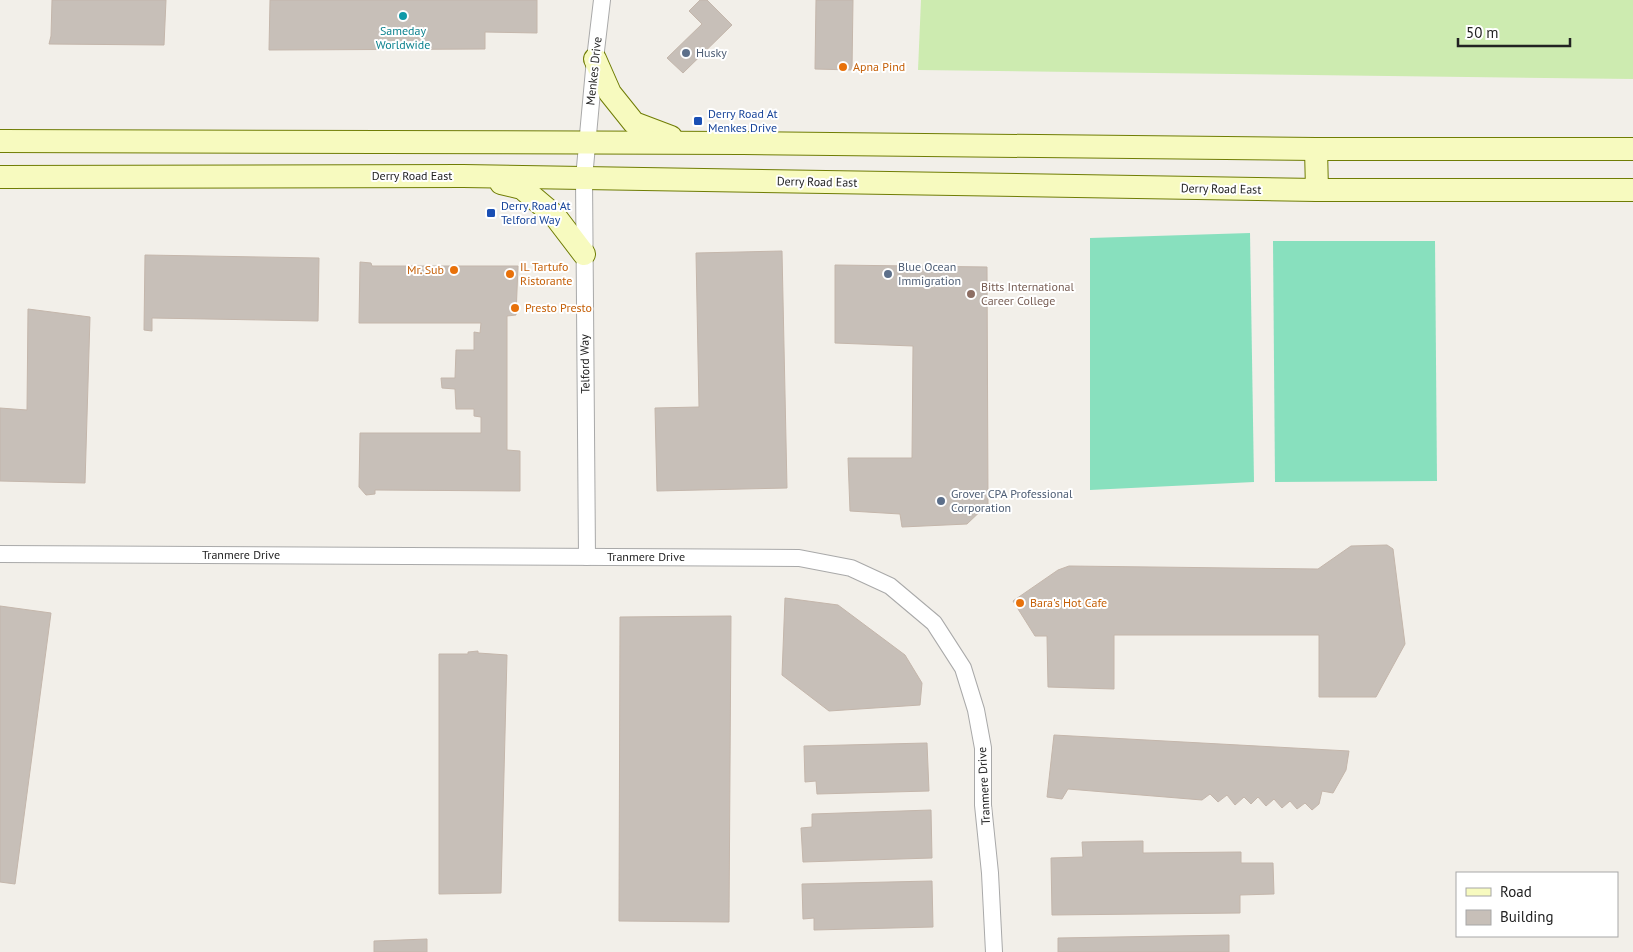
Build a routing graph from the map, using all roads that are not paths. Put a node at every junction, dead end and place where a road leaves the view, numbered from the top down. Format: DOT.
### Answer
graph roads {
  1 [pos="602,0"];
  2 [pos="595,59"];
  3 [pos="0,141"];
  4 [pos="588,142"];
  5 [pos="686,143"];
  6 [pos="1316,149"];
  7 [pos="1633,149"];
  8 [pos="463,176"];
  9 [pos="0,177"];
  10 [pos="584,178"];
  11 [pos="1317,190"];
  12 [pos="1633,190"];
  13 [pos="584,254"];
  14 [pos="0,554"];
  15 [pos="587,557"];
  16 [pos="994,952"];
  1 -- 2 [label="street, Menkes Drive"];
  2 -- 4 [label="street, Menkes Drive"];
  2 -- 5 [label="main road"];
  3 -- 4 [label="main road"];
  4 -- 5 [label="main road"];
  4 -- 10 [label="street, Telford Way"];
  5 -- 6 [label="main road"];
  6 -- 7 [label="main road"];
  6 -- 11 [label="main road"];
  8 -- 9 [label="main road, Derry Road East"];
  8 -- 10 [label="main road, Derry Road East"];
  8 -- 13 [label="main road"];
  10 -- 11 [label="main road, Derry Road East"];
  10 -- 13 [label="street, Telford Way"];
  11 -- 12 [label="main road, Derry Road East"];
  13 -- 15 [label="street, Telford Way"];
  14 -- 15 [label="street, Tranmere Drive"];
  15 -- 16 [label="street, Tranmere Drive"];
}
